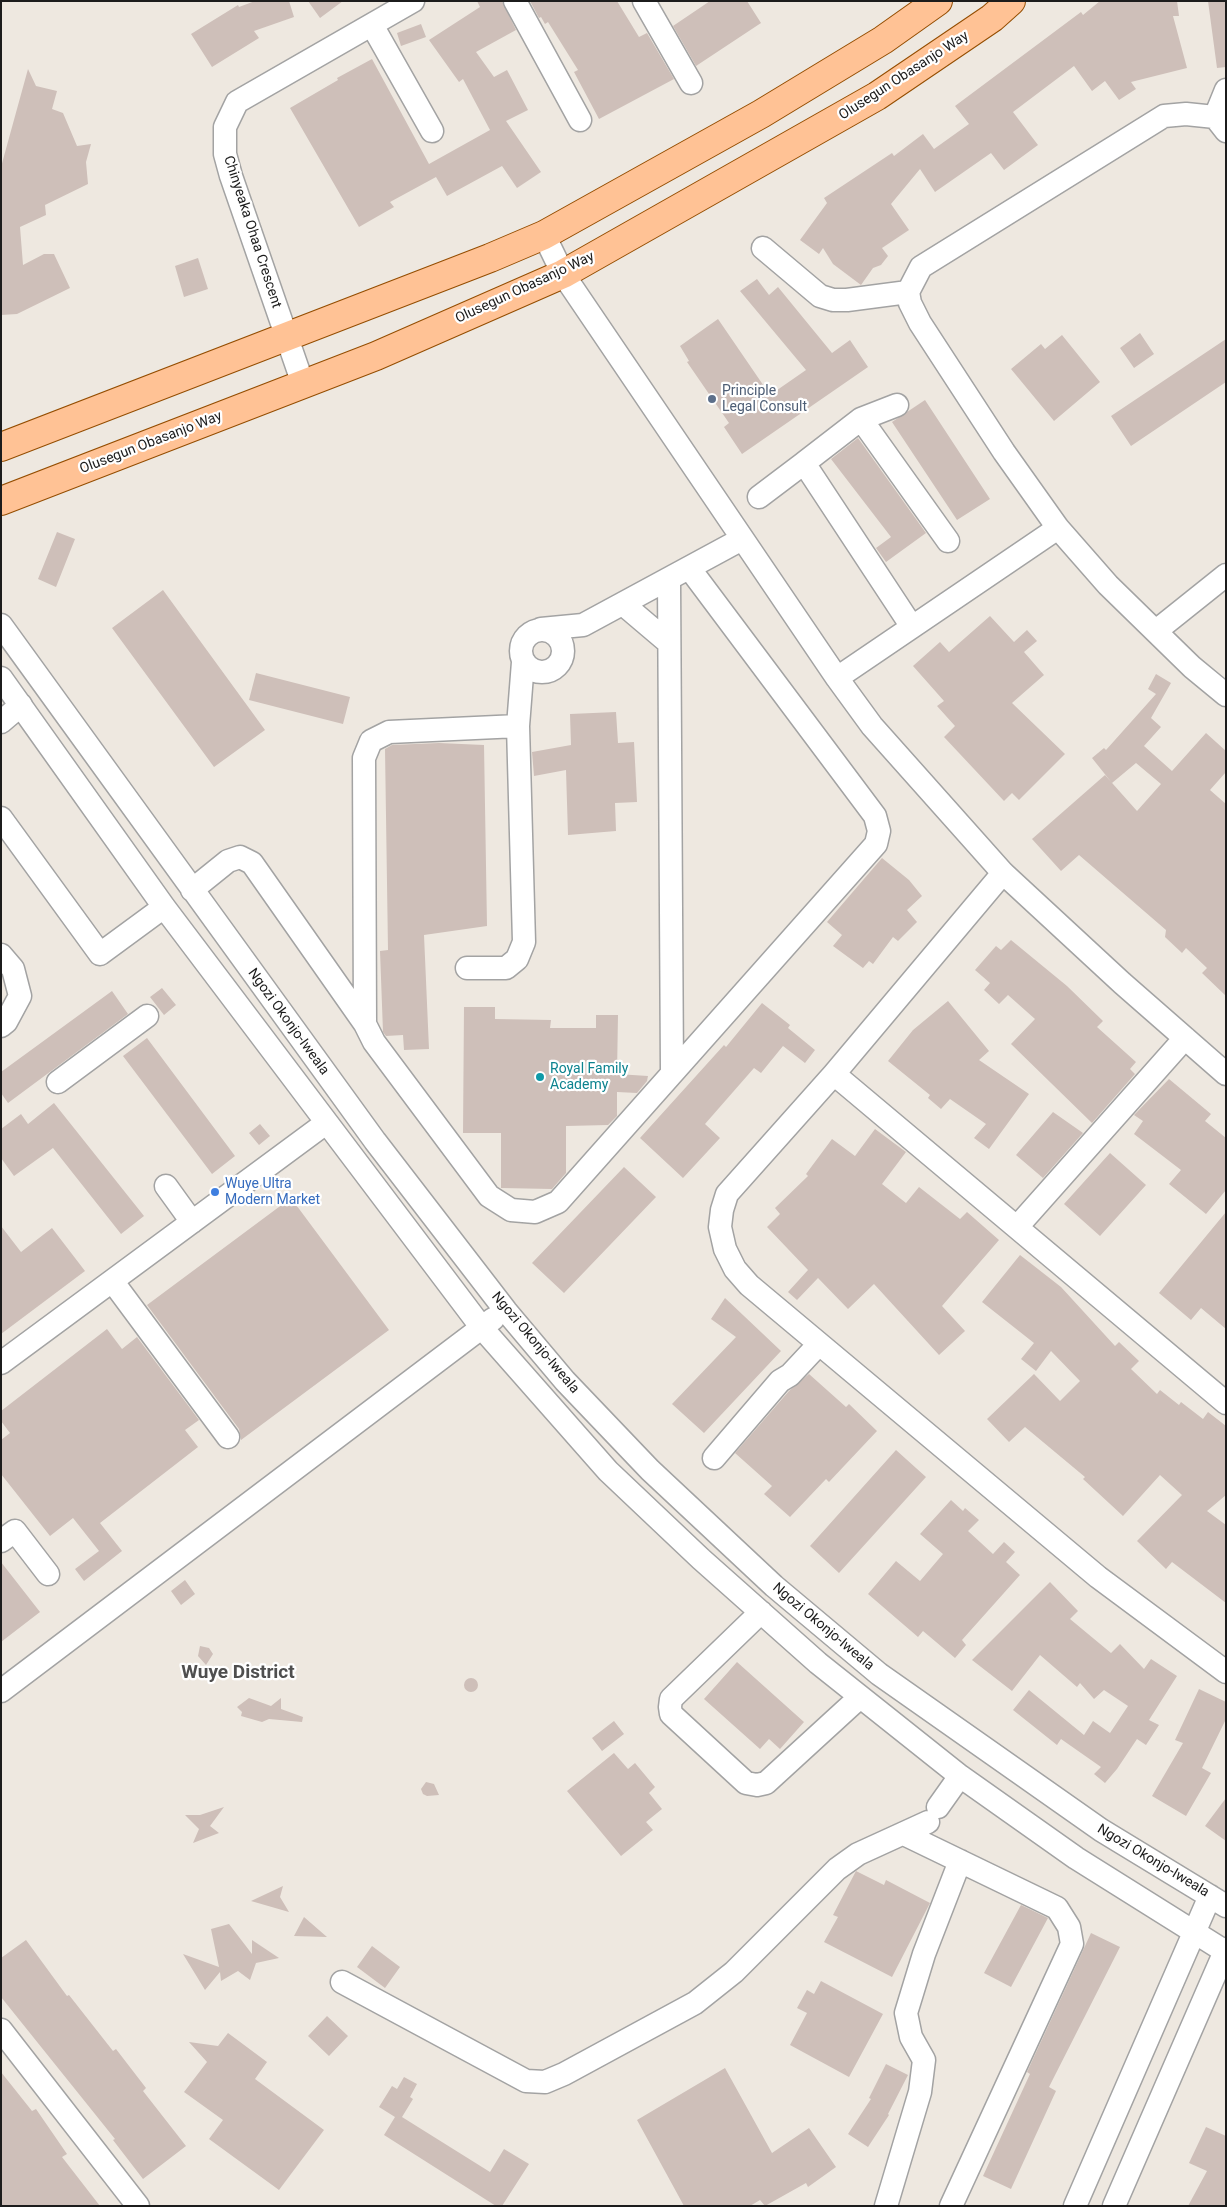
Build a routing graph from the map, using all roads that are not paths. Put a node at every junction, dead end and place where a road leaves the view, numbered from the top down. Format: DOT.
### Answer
graph roads {
  1 [pos="413,1"];
  2 [pos="514,1"];
  3 [pos="644,1"];
  4 [pos="938,1"];
  5 [pos="1011,1"];
  6 [pos="372,25"];
  7 [pos="691,83"];
  8 [pos="1226,90"];
  9 [pos="580,120"];
  10 [pos="1220,124"];
  11 [pos="432,131"];
  12 [pos="544,235"];
  13 [pos="763,248"];
  14 [pos="563,274"];
  15 [pos="908,292"];
  16 [pos="286,336"];
  17 [pos="303,384"];
  18 [pos="898,405"];
  19 [pos="862,419"];
  20 [pos="1,447"];
  21 [pos="804,463"];
  22 [pos="759,497"];
  23 [pos="1,501"];
  24 [pos="1058,528"];
  25 [pos="742,539"];
  26 [pos="948,540"];
  27 [pos="690,569"];
  28 [pos="1226,575"];
  29 [pos="669,580"];
  30 [pos="623,604"];
  31 [pos="1,625"];
  32 [pos="584,625"];
  33 [pos="912,627"];
  34 [pos="541,629"];
  35 [pos="1156,632"];
  36 [pos="669,643"];
  37 [pos="523,662"];
  38 [pos="556,662"];
  39 [pos="1,678"];
  40 [pos="836,678"];
  41 [pos="520,692"];
  42 [pos="1226,695"];
  43 [pos="20,705"];
  44 [pos="1,722"];
  45 [pos="518,726"];
  46 [pos="1,818"];
  47 [pos="1003,873"];
  48 [pos="192,890"];
  49 [pos="164,907"];
  50 [pos="1,955"];
  51 [pos="467,968"];
  52 [pos="147,1016"];
  53 [pos="365,1024"];
  54 [pos="1,1026"];
  55 [pos="1185,1038"];
  56 [pos="672,1072"];
  57 [pos="834,1074"];
  58 [pos="1226,1074"];
  59 [pos="58,1082"];
  60 [pos="326,1123"];
  61 [pos="166,1186"];
  62 [pos="192,1222"];
  63 [pos="1017,1228"];
  64 [pos="113,1282"];
  65 [pos="506,1311"];
  66 [pos="482,1328"];
  67 [pos="819,1344"];
  68 [pos="1,1363"];
  69 [pos="1226,1403"];
  70 [pos="228,1437"];
  71 [pos="714,1458"];
  72 [pos="1,1542"];
  73 [pos="48,1574"];
  74 [pos="761,1612"];
  75 [pos="1226,1672"];
  76 [pos="1,1691"];
  77 [pos="860,1697"];
  78 [pos="960,1776"];
  79 [pos="904,1834"];
  80 [pos="960,1861"];
  81 [pos="1218,1901"];
  82 [pos="1194,1932"];
  83 [pos="1225,1951"];
  84 [pos="342,1982"];
  85 [pos="1,2030"];
  86 [pos="138,2206"];
  87 [pos="886,2206"];
  88 [pos="951,2206"];
  89 [pos="1075,2206"];
  90 [pos="1114,2206"];
  1 -- 6 [label="street, Chinyeaka Ohaa Crescent"];
  2 -- 9 [label="street"];
  3 -- 7 [label="street"];
  4 -- 12 [label="main road"];
  5 -- 14 [label="main road, Olusegun Obasanjo Way"];
  6 -- 11 [label="street"];
  6 -- 16 [label="street, Chinyeaka Ohaa Crescent"];
  8 -- 10 [label="street"];
  10 -- 15 [label="street"];
  12 -- 14 [label="street"];
  12 -- 16 [label="main road"];
  13 -- 15 [label="street"];
  14 -- 17 [label="main road, Olusegun Obasanjo Way"];
  14 -- 25 [label="street"];
  15 -- 24 [label="street"];
  16 -- 17 [label="street, Chinyeaka Ohaa Crescent"];
  16 -- 20 [label="main road"];
  17 -- 23 [label="main road, Olusegun Obasanjo Way"];
  18 -- 19 [label="street"];
  19 -- 21 [label="street"];
  19 -- 26 [label="street"];
  21 -- 22 [label="street"];
  21 -- 33 [label="street"];
  24 -- 33 [label="street"];
  24 -- 35 [label="street"];
  25 -- 27 [label="street"];
  25 -- 40 [label="street"];
  27 -- 29 [label="street"];
  27 -- 56 [label="street"];
  28 -- 35 [label="street"];
  29 -- 30 [label="street"];
  29 -- 36 [label="street"];
  30 -- 32 [label="street"];
  30 -- 36 [label="street"];
  31 -- 48 [label="street, Ngozi Okonjo-Iweala"];
  32 -- 34 [label="street"];
  32 -- 38 [label="street"];
  33 -- 40 [label="street"];
  34 -- 37 [label="street"];
  34 -- 38 [label="street"];
  35 -- 42 [label="street"];
  36 -- 56 [label="street"];
  37 -- 38 [label="street"];
  37 -- 41 [label="street"];
  38 -- 41 [label="street"];
  39 -- 43 [label="street, Ngozi Okonjo-Iweala"];
  40 -- 47 [label="street"];
  41 -- 45 [label="street"];
  43 -- 44 [label="street"];
  43 -- 49 [label="street, Ngozi Okonjo-Iweala"];
  45 -- 51 [label="street"];
  45 -- 53 [label="street"];
  46 -- 49 [label="street"];
  47 -- 55 [label="street"];
  47 -- 57 [label="street"];
  48 -- 53 [label="street"];
  48 -- 65 [label="street, Ngozi Okonjo-Iweala"];
  49 -- 60 [label="street, Ngozi Okonjo-Iweala"];
  50 -- 54 [label="street"];
  52 -- 59 [label="street"];
  53 -- 56 [label="street"];
  55 -- 58 [label="street"];
  55 -- 63 [label="street"];
  57 -- 63 [label="street"];
  57 -- 67 [label="street"];
  60 -- 62 [label="street"];
  60 -- 66 [label="street, Ngozi Okonjo-Iweala"];
  61 -- 62 [label="street"];
  62 -- 64 [label="street"];
  63 -- 69 [label="street"];
  64 -- 68 [label="street"];
  64 -- 70 [label="street"];
  65 -- 66 [label="street"];
  65 -- 81 [label="street, Ngozi Okonjo-Iweala"];
  66 -- 74 [label="street, Ngozi Okonjo-Iweala"];
  66 -- 76 [label="street"];
  67 -- 71 [label="street"];
  67 -- 75 [label="street"];
  72 -- 73 [label="street"];
  74 -- 77 [label="street, Ngozi Okonjo-Iweala"];
  74 -- 77 [label="street"];
  77 -- 78 [label="street, Ngozi Okonjo-Iweala"];
  78 -- 79 [label="street"];
  78 -- 82 [label="street, Ngozi Okonjo-Iweala"];
  79 -- 80 [label="street"];
  79 -- 84 [label="street"];
  80 -- 87 [label="street"];
  80 -- 88 [label="street"];
  81 -- 82 [label="street"];
  82 -- 83 [label="street, Ngozi Okonjo-Iweala"];
  82 -- 89 [label="street"];
  83 -- 90 [label="street"];
  85 -- 86 [label="street"];
}
